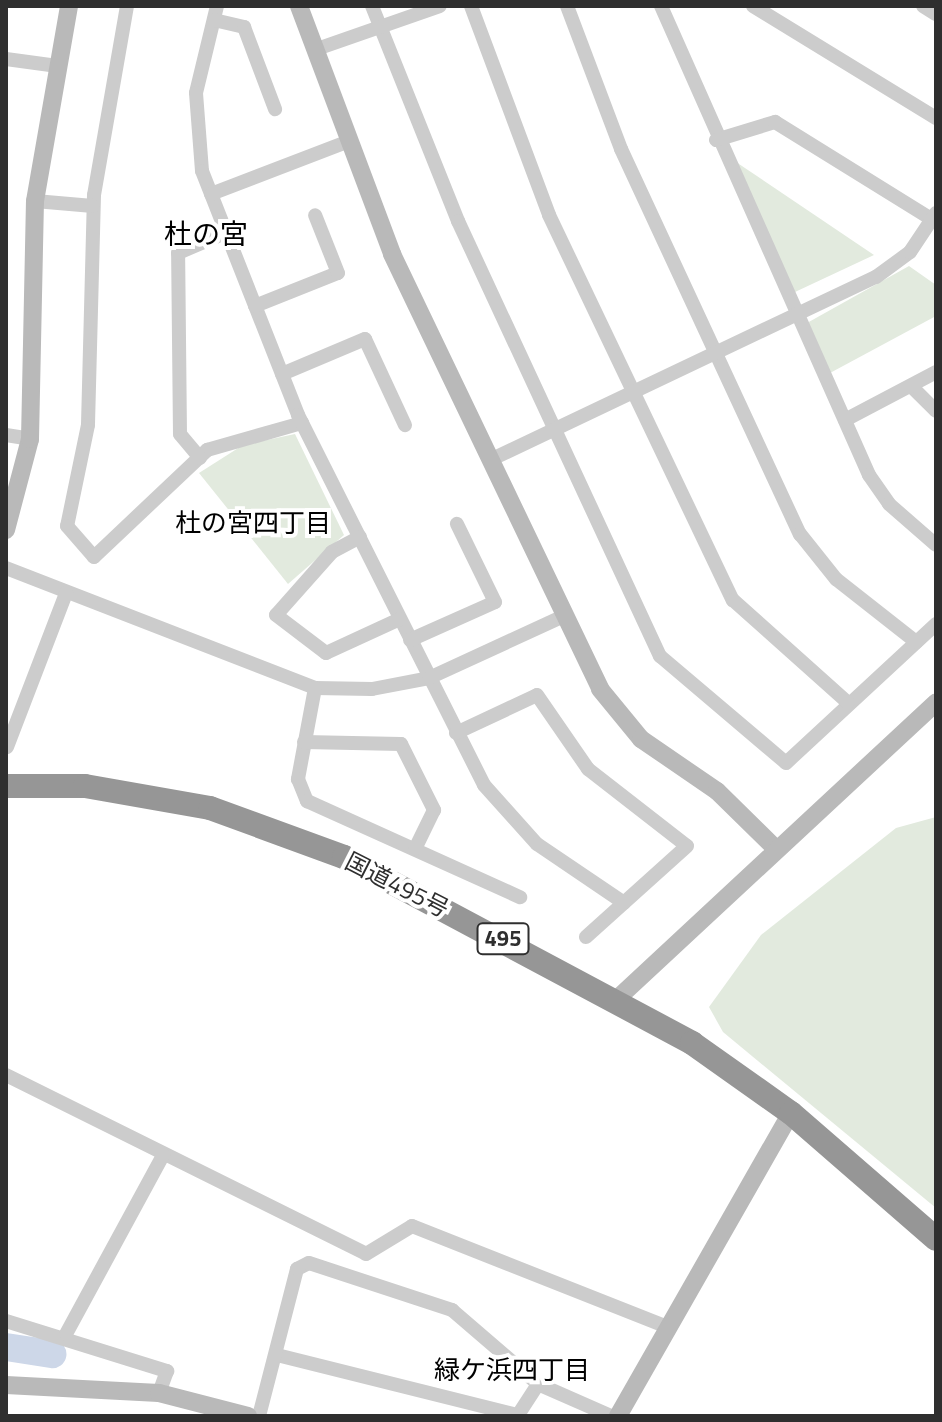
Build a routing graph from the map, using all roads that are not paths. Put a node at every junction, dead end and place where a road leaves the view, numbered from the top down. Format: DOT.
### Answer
graph roads {
  1 [pos="69,6"];
  2 [pos="127,6"];
  3 [pos="299,6"];
  4 [pos="372,6"];
  5 [pos="440,6"];
  6 [pos="471,6"];
  7 [pos="567,6"];
  8 [pos="661,6"];
  9 [pos="753,6"];
  10 [pos="923,6"];
  11 [pos="216,13"];
  12 [pos="936,14"];
  13 [pos="380,30"];
  14 [pos="314,50"];
  15 [pos="6,59"];
  16 [pos="58,66"];
  17 [pos="275,109"];
  18 [pos="936,118"];
  19 [pos="716,140"];
  20 [pos="349,141"];
  21 [pos="211,194"];
  22 [pos="35,201"];
  23 [pos="93,206"];
  24 [pos="315,215"];
  25 [pos="935,218"];
  26 [pos="225,233"];
  27 [pos="255,306"];
  28 [pos="795,315"];
  29 [pos="715,353"];
  30 [pos="936,372"];
  31 [pos="282,374"];
  32 [pos="914,389"];
  33 [pos="635,392"];
  34 [pos="936,411"];
  35 [pos="845,420"];
  36 [pos="302,423"];
  37 [pos="405,425"];
  38 [pos="553,429"];
  39 [pos="6,435"];
  40 [pos="30,439"];
  41 [pos="200,458"];
  42 [pos="492,459"];
  43 [pos="457,524"];
  44 [pos="6,530"];
  45 [pos="360,537"];
  46 [pos="936,545"];
  47 [pos="6,568"];
  48 [pos="66,593"];
  49 [pos="566,615"];
  50 [pos="400,619"];
  51 [pos="936,624"];
  52 [pos="410,640"];
  53 [pos="916,642"];
  54 [pos="429,678"];
  55 [pos="315,688"];
  56 [pos="848,703"];
  57 [pos="936,703"];
  58 [pos="456,733"];
  59 [pos="304,742"];
  60 [pos="7,747"];
  61 [pos="6,786"];
  62 [pos="415,849"];
  63 [pos="776,849"];
  64 [pos="520,897"];
  65 [pos="624,903"];
  66 [pos="586,937"];
  67 [pos="618,998"];
  68 [pos="6,1075"];
  69 [pos="791,1113"];
  70 [pos="163,1155"];
  71 [pos="936,1239"];
  72 [pos="6,1321"];
  73 [pos="667,1327"];
  74 [pos="66,1334"];
  75 [pos="277,1355"];
  76 [pos="538,1384"];
  77 [pos="6,1385"];
  78 [pos="159,1393"];
  79 [pos="248,1416"];
  80 [pos="259,1416"];
  81 [pos="611,1416"];
  82 [pos="618,1416"];
  1 -- 16 [label="street"];
  2 -- 23 [label="street"];
  3 -- 14 [label="street"];
  4 -- 13 [label="street"];
  5 -- 13 [label="street"];
  6 -- 33 [label="street"];
  7 -- 29 [label="street"];
  8 -- 19 [label="street"];
  9 -- 18 [label="street"];
  10 -- 12 [label="street"];
  11 -- 17 [label="street"];
  11 -- 21 [label="street"];
  13 -- 14 [label="street"];
  13 -- 38 [label="street"];
  14 -- 20 [label="street"];
  15 -- 16 [label="street"];
  16 -- 22 [label="street"];
  19 -- 25 [label="street"];
  19 -- 28 [label="street"];
  20 -- 21 [label="street"];
  20 -- 42 [label="street"];
  21 -- 26 [label="street"];
  22 -- 23 [label="street"];
  22 -- 40 [label="street"];
  23 -- 41 [label="street"];
  24 -- 27 [label="street"];
  25 -- 28 [label="street"];
  26 -- 27 [label="street"];
  26 -- 41 [label="street"];
  27 -- 31 [label="street"];
  28 -- 29 [label="street"];
  28 -- 35 [label="street"];
  29 -- 33 [label="street"];
  29 -- 53 [label="street"];
  30 -- 32 [label="street"];
  31 -- 36 [label="street"];
  31 -- 37 [label="street"];
  32 -- 34 [label="street"];
  32 -- 35 [label="street"];
  33 -- 38 [label="street"];
  33 -- 56 [label="street"];
  35 -- 46 [label="street"];
  36 -- 41 [label="street"];
  36 -- 45 [label="street"];
  38 -- 42 [label="street"];
  38 -- 56 [label="street"];
  39 -- 40 [label="street"];
  40 -- 44 [label="street"];
  42 -- 49 [label="street"];
  43 -- 52 [label="street"];
  45 -- 50 [label="street"];
  45 -- 50 [label="street"];
  47 -- 48 [label="street"];
  48 -- 55 [label="street"];
  48 -- 60 [label="street"];
  49 -- 54 [label="street"];
  49 -- 63 [label="street"];
  50 -- 52 [label="street"];
  51 -- 53 [label="street"];
  52 -- 54 [label="street"];
  53 -- 56 [label="street"];
  54 -- 55 [label="street"];
  54 -- 58 [label="street"];
  55 -- 59 [label="street"];
  57 -- 63 [label="street"];
  58 -- 65 [label="street"];
  58 -- 65 [label="street"];
  59 -- 62 [label="street"];
  59 -- 62 [label="street"];
  61 -- 67 [label="highway, 国道495号 / 495"];
  62 -- 64 [label="street"];
  63 -- 67 [label="street"];
  65 -- 66 [label="street"];
  67 -- 69 [label="highway, 国道495号 / 495"];
  68 -- 70 [label="street"];
  69 -- 71 [label="highway, 国道495号 / 495"];
  69 -- 73 [label="street"];
  70 -- 73 [label="street"];
  70 -- 74 [label="street"];
  72 -- 74 [label="street"];
  73 -- 82 [label="street"];
  74 -- 78 [label="street"];
  75 -- 76 [label="street"];
  75 -- 76 [label="street"];
  75 -- 80 [label="street"];
  76 -- 81 [label="street"];
  77 -- 78 [label="street"];
  78 -- 79 [label="street"];
}
